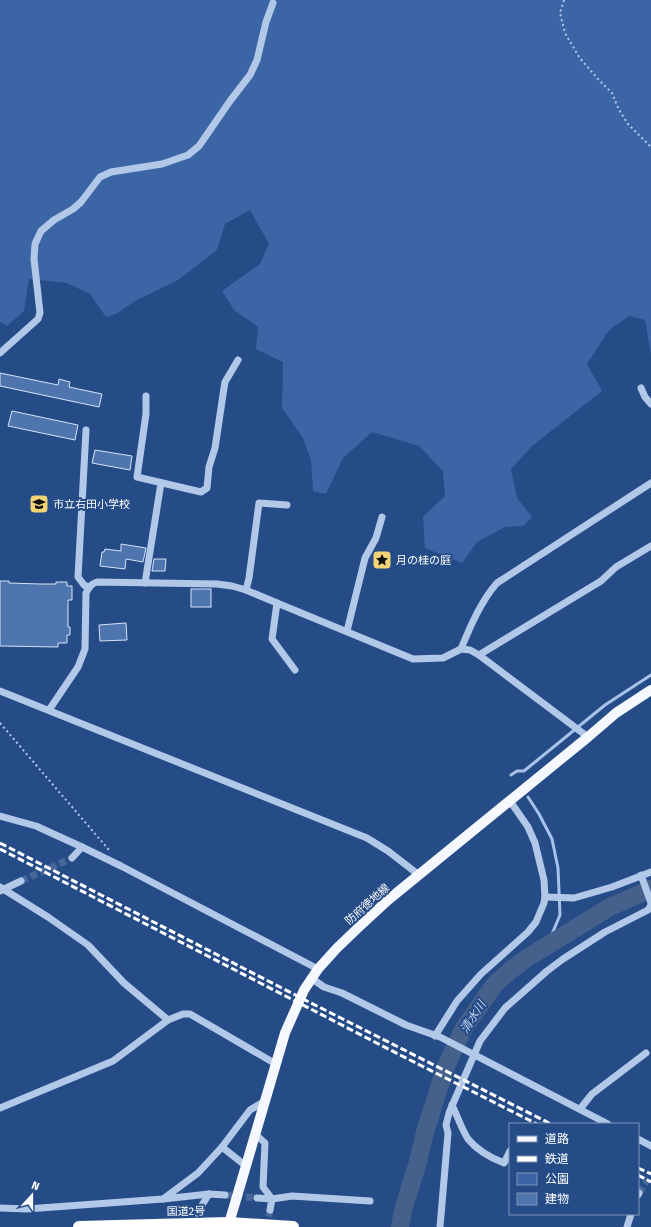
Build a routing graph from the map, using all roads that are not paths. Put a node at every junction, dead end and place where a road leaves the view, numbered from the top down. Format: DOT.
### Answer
graph roads {
  1 [pos="273,3"];
  2 [pos="0,353"];
  3 [pos="238,360"];
  4 [pos="641,388"];
  5 [pos="146,396"];
  6 [pos="651,404"];
  7 [pos="86,430"];
  8 [pos="161,483"];
  9 [pos="651,483"];
  10 [pos="287,505"];
  11 [pos="382,517"];
  12 [pos="651,546"];
  13 [pos="145,583"];
  14 [pos="88,587"];
  15 [pos="246,590"];
  16 [pos="277,603"];
  17 [pos="347,631"];
  18 [pos="461,649"];
  19 [pos="479,655"];
  20 [pos="296,670"];
  21 [pos="651,690"];
  22 [pos="0,691"];
  23 [pos="49,710"];
  24 [pos="588,737"];
  25 [pos="510,801"];
  26 [pos="0,816"];
  27 [pos="82,847"];
  28 [pos="72,858"];
  29 [pos="651,872"];
  30 [pos="419,875"];
  31 [pos="641,875"];
  32 [pos="21,881"];
  33 [pos="1,889"];
  34 [pos="545,897"];
  35 [pos="651,904"];
  36 [pos="318,969"];
  37 [pos="311,978"];
  38 [pos="168,1020"];
  39 [pos="438,1037"];
  40 [pos="470,1053"];
  41 [pos="646,1053"];
  42 [pos="276,1064"];
  43 [pos="265,1101"];
  44 [pos="452,1105"];
  45 [pos="0,1108"];
  46 [pos="580,1109"];
  47 [pos="606,1123"];
  48 [pos="255,1134"];
  49 [pos="639,1140"];
  50 [pos="651,1146"];
  51 [pos="222,1147"];
  52 [pos="509,1153"];
  53 [pos="246,1166"];
  54 [pos="209,1194"];
  55 [pos="225,1195"];
  56 [pos="257,1198"];
  57 [pos="163,1199"];
  58 [pos="272,1199"];
  59 [pos="370,1201"];
  60 [pos="0,1208"];
  61 [pos="270,1210"];
  62 [pos="197,1214"];
  63 [pos="631,1215"];
  64 [pos="229,1225"];
  65 [pos="79,1227"];
  66 [pos="293,1227"];
  67 [pos="440,1227"];
  68 [pos="627,1227"];
  1 -- 2 [label="street"];
  3 -- 8 [label="street"];
  4 -- 6 [label="street"];
  5 -- 8 [label="street"];
  7 -- 14 [label="street"];
  8 -- 13 [label="street"];
  9 -- 18 [label="street"];
  10 -- 15 [label="street"];
  11 -- 17 [label="street"];
  12 -- 19 [label="street"];
  13 -- 14 [label="street"];
  13 -- 15 [label="street"];
  14 -- 23 [label="street"];
  15 -- 16 [label="street"];
  16 -- 17 [label="street"];
  16 -- 20 [label="street"];
  17 -- 18 [label="street"];
  18 -- 19 [label="street"];
  19 -- 24 [label="street"];
  21 -- 24 [label="main road, 防府徳地線"];
  22 -- 23 [label="street"];
  23 -- 30 [label="street"];
  24 -- 25 [label="main road, 防府徳地線"];
  25 -- 30 [label="main road, 防府徳地線"];
  25 -- 34 [label="street"];
  26 -- 27 [label="street"];
  27 -- 28 [label="street"];
  27 -- 36 [label="street"];
  29 -- 31 [label="street"];
  30 -- 36 [label="main road, 防府徳地線"];
  31 -- 34 [label="street"];
  31 -- 35 [label="street"];
  32 -- 33 [label="street"];
  33 -- 38 [label="street"];
  34 -- 39 [label="street"];
  35 -- 40 [label="street"];
  36 -- 37 [label="main road, 防府徳地線"];
  37 -- 39 [label="street"];
  37 -- 42 [label="main road, 防府徳地線"];
  38 -- 42 [label="street"];
  38 -- 45 [label="street"];
  39 -- 40 [label="street"];
  40 -- 44 [label="street"];
  40 -- 46 [label="street"];
  41 -- 46 [label="street"];
  42 -- 43 [label="main road, 防府徳地線"];
  43 -- 48 [label="main road, 防府徳地線"];
  43 -- 51 [label="street"];
  44 -- 52 [label="street"];
  44 -- 67 [label="street"];
  46 -- 47 [label="street"];
  48 -- 53 [label="main road, 防府徳地線"];
  48 -- 58 [label="street"];
  49 -- 50 [label="street"];
  51 -- 53 [label="street"];
  51 -- 57 [label="street"];
  53 -- 64 [label="main road, 防府徳地線"];
  54 -- 55 [label="street"];
  54 -- 57 [label="street"];
  54 -- 62 [label="street"];
  56 -- 58 [label="street"];
  57 -- 60 [label="street"];
  58 -- 59 [label="street"];
  58 -- 61 [label="street"];
  63 -- 68 [label="street"];
  64 -- 65 [label="highway, 国道2号"];
  64 -- 66 [label="highway, 国道2号"];
}
